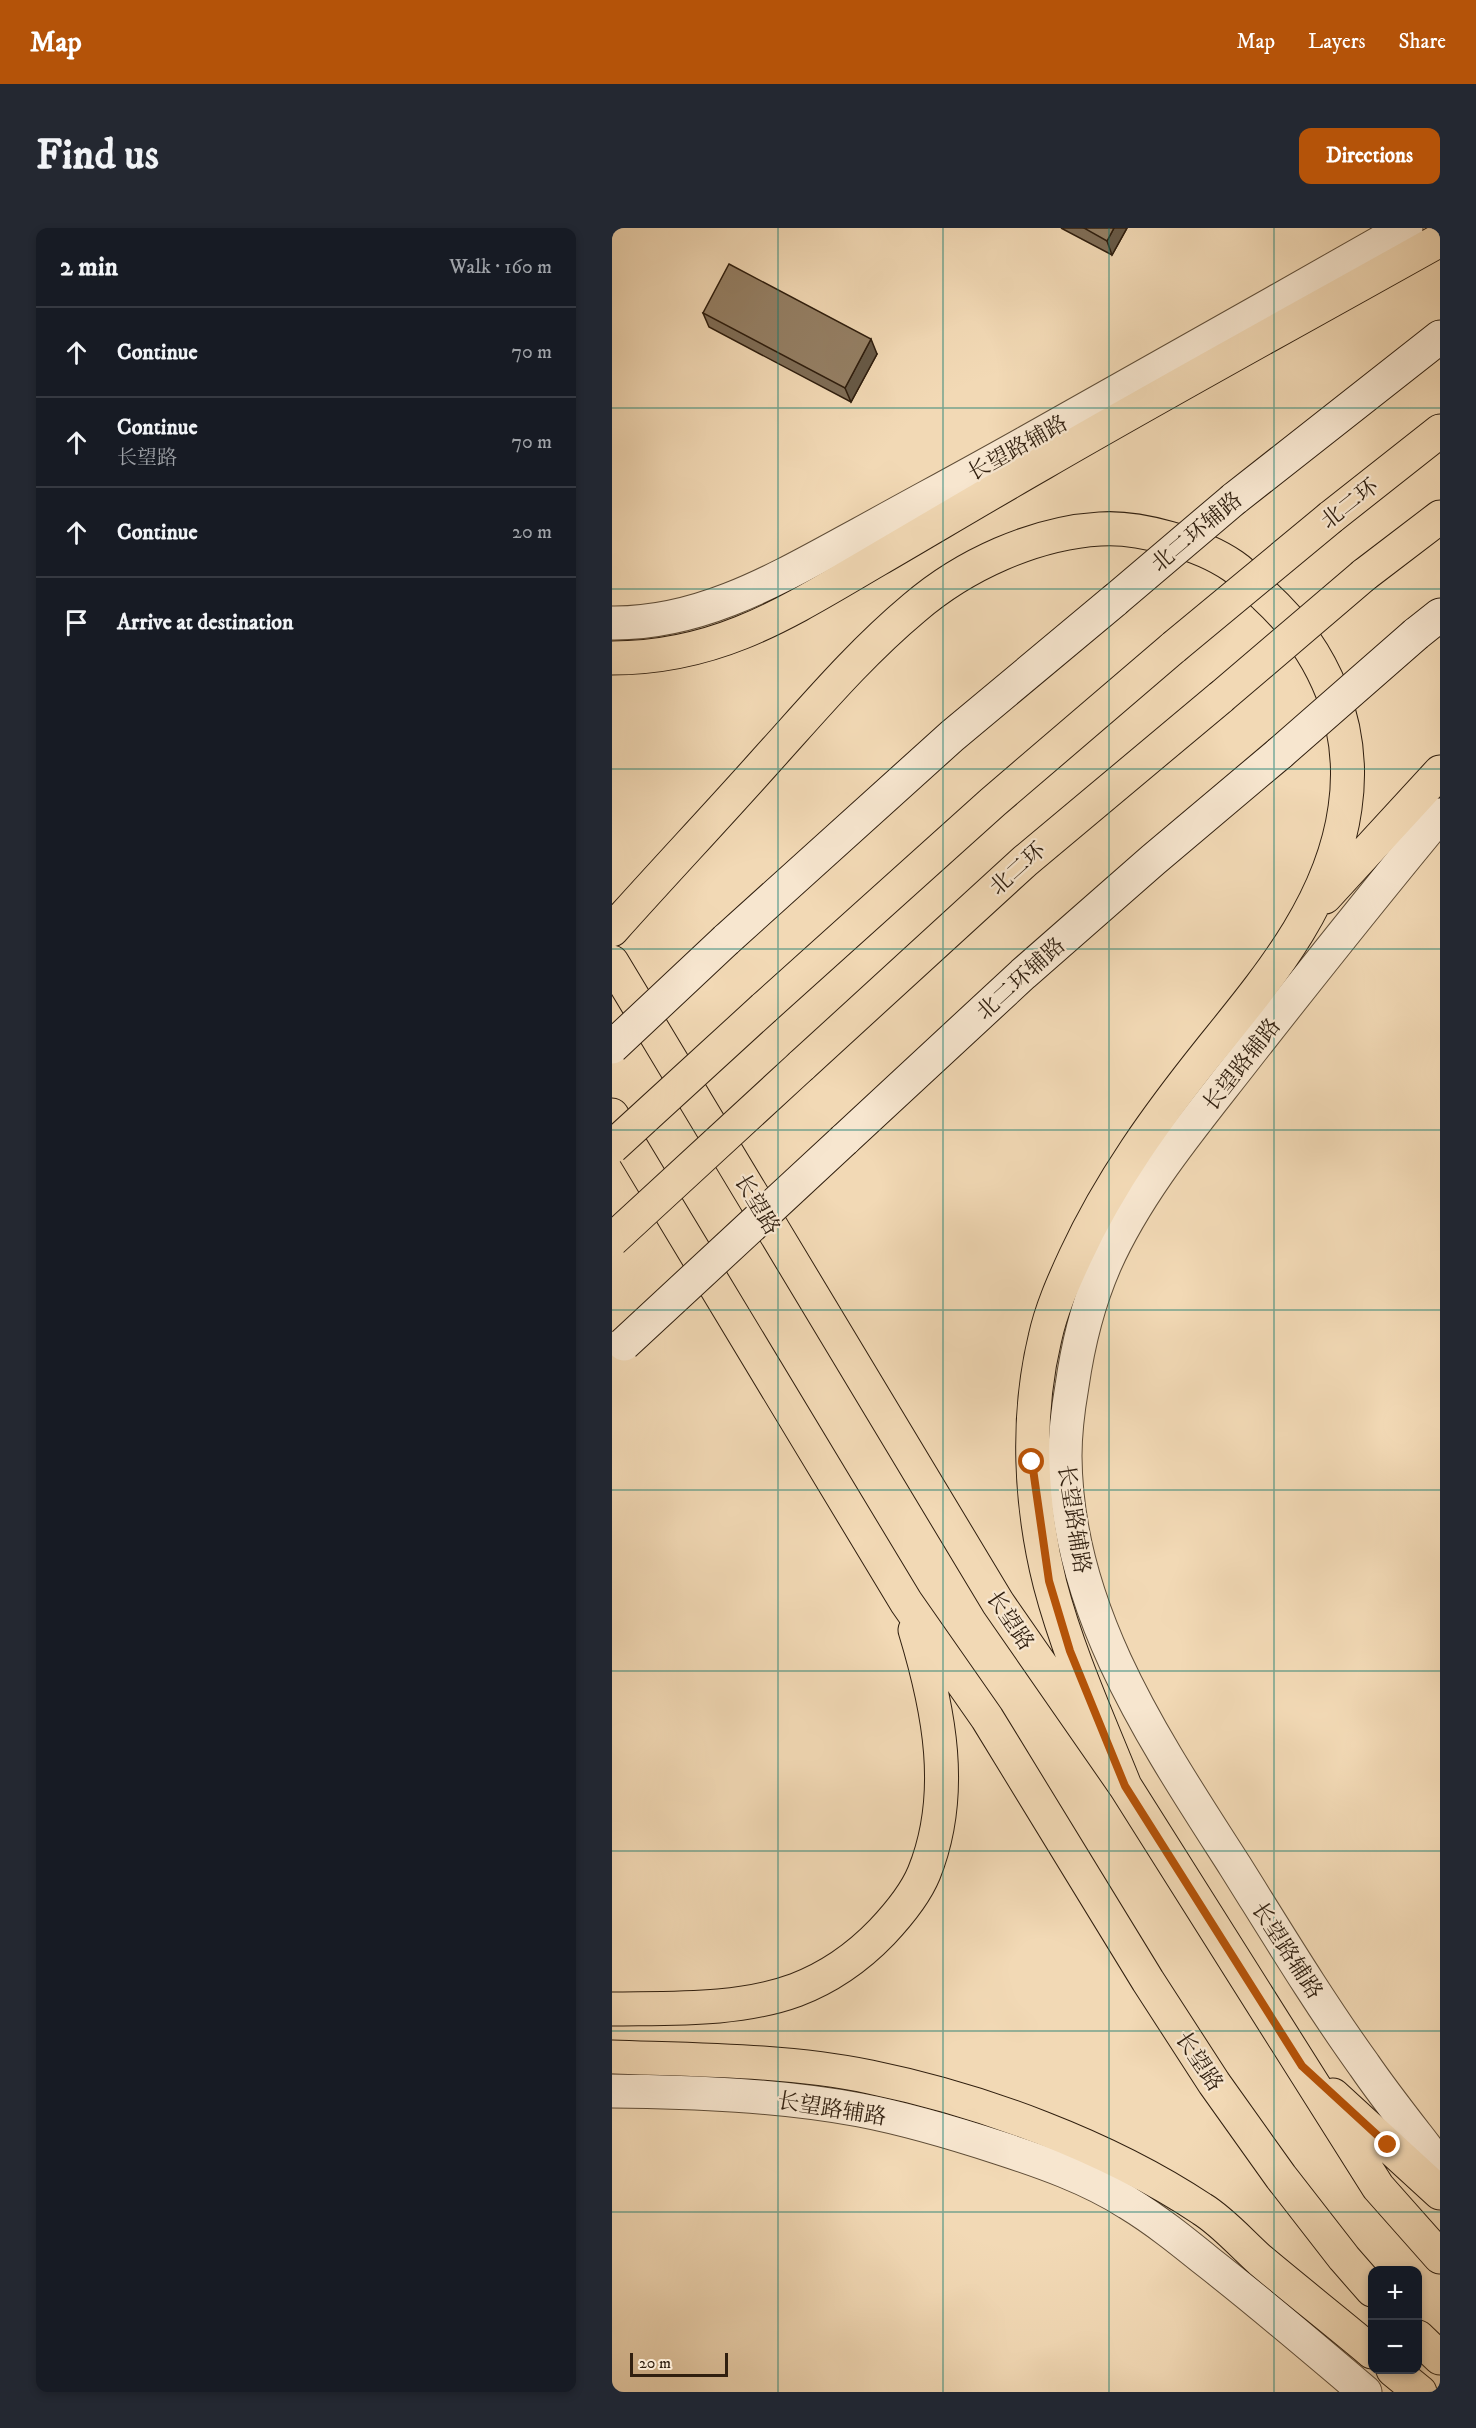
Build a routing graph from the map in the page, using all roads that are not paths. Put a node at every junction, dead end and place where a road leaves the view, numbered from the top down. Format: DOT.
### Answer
graph roads {
  1 [pos="1406,228"];
  2 [pos="1440,240"];
  3 [pos="1440,337"];
  4 [pos="1440,431"];
  5 [pos="1440,517"];
  6 [pos="612,623"];
  7 [pos="1428,625"];
  8 [pos="612,658"];
  9 [pos="1440,772"];
  10 [pos="1440,815"];
  11 [pos="1307,916"];
  12 [pos="612,930"];
  13 [pos="612,962"];
  14 [pos="612,1047"];
  15 [pos="612,1115"];
  16 [pos="612,1148"];
  17 [pos="612,1240"];
  18 [pos="618,1349"];
  19 [pos="906,1602"];
  20 [pos="1125,1786"];
  21 [pos="612,2009"];
  22 [pos="612,2057"];
  23 [pos="1302,2066"];
  24 [pos="612,2091"];
  25 [pos="1440,2166"];
  26 [pos="1440,2193"];
  27 [pos="1440,2257"];
  28 [pos="1368,2285"];
  29 [pos="1422,2341"];
  30 [pos="1368,2349"];
  31 [pos="1440,2358"];
  32 [pos="1399,2374"];
  33 [pos="1365,2392"];
  34 [pos="1420,2392"];
  1 -- 6 [label="street, 长望路辅路"];
  2 -- 8 [label="main road"];
  3 -- 14 [label="street, 北二环辅路, bridge"];
  4 -- 16 [label="main road, 北二环, bridge"];
  5 -- 17 [label="main road, 北二环, bridge"];
  7 -- 18 [label="street, 北二环辅路, bridge"];
  9 -- 11 [label="main road"];
  10 -- 25 [label="street, 长望路辅路"];
  11 -- 12 [label="main road"];
  11 -- 20 [label="main road"];
  13 -- 20 [label="main road, 长望路"];
  15 -- 19 [label="main road, 长望路"];
  19 -- 21 [label="main road"];
  19 -- 28 [label="main road, 长望路"];
  20 -- 23 [label="main road, 长望路"];
  22 -- 30 [label="main road"];
  23 -- 26 [label="main road"];
  23 -- 27 [label="main road, 长望路"];
  24 -- 33 [label="street, 长望路辅路"];
  29 -- 31 [label="main road"];
  32 -- 34 [label="main road"];
}
